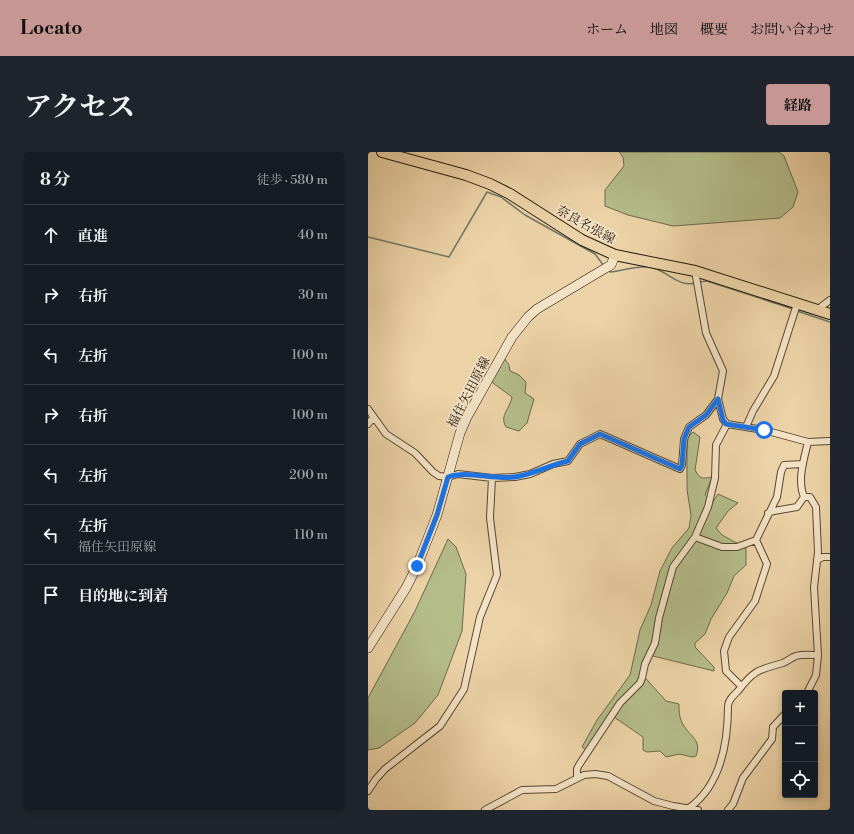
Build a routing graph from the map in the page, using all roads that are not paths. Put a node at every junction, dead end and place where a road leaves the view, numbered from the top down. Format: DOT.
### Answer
graph roads {
  1 [pos="382,152"];
  2 [pos="394,154"];
  3 [pos="615,255"];
  4 [pos="695,271"];
  5 [pos="830,300"];
  6 [pos="797,304"];
  7 [pos="817,310"];
  8 [pos="830,314"];
  9 [pos="718,399"];
  10 [pos="368,409"];
  11 [pos="374,418"];
  12 [pos="368,424"];
  13 [pos="726,424"];
  14 [pos="746,427"];
  15 [pos="830,441"];
  16 [pos="808,442"];
  17 [pos="803,464"];
  18 [pos="448,477"];
  19 [pos="492,478"];
  20 [pos="804,497"];
  21 [pos="768,513"];
  22 [pos="695,537"];
  23 [pos="756,540"];
  24 [pos="830,557"];
  25 [pos="817,560"];
  26 [pos="368,648"];
  27 [pos="818,655"];
  28 [pos="742,686"];
  29 [pos="808,690"];
  30 [pos="782,717"];
  31 [pos="577,778"];
  32 [pos="368,791"];
  33 [pos="689,808"];
  34 [pos="484,810"];
  35 [pos="698,810"];
  36 [pos="728,810"];
  1 -- 2 [label="main road, 奈良名張線"];
  2 -- 3 [label="main road, 奈良名張線"];
  3 -- 4 [label="main road, 奈良名張線"];
  3 -- 18 [label="main road, 福住矢田原線"];
  4 -- 6 [label="main road, 奈良名張線"];
  4 -- 9 [label="street"];
  5 -- 7 [label="street"];
  6 -- 7 [label="main road, 奈良名張線"];
  6 -- 14 [label="street"];
  7 -- 8 [label="main road, 奈良名張線"];
  9 -- 13 [label="street"];
  9 -- 19 [label="street"];
  10 -- 11 [label="street"];
  11 -- 12 [label="street"];
  11 -- 18 [label="street"];
  13 -- 14 [label="street"];
  13 -- 22 [label="street"];
  14 -- 16 [label="street"];
  15 -- 16 [label="street"];
  16 -- 17 [label="street"];
  17 -- 20 [label="street"];
  17 -- 21 [label="street"];
  18 -- 19 [label="street"];
  18 -- 26 [label="main road, 福住矢田原線"];
  19 -- 32 [label="street"];
  20 -- 21 [label="street"];
  20 -- 25 [label="street"];
  21 -- 23 [label="street"];
  22 -- 23 [label="street"];
  22 -- 31 [label="street"];
  23 -- 28 [label="street"];
  24 -- 25 [label="street"];
  25 -- 27 [label="street"];
  27 -- 28 [label="street"];
  27 -- 29 [label="street"];
  28 -- 33 [label="street"];
  30 -- 36 [label="street"];
  31 -- 33 [label="street"];
  31 -- 34 [label="street"];
  33 -- 35 [label="street"];
}
